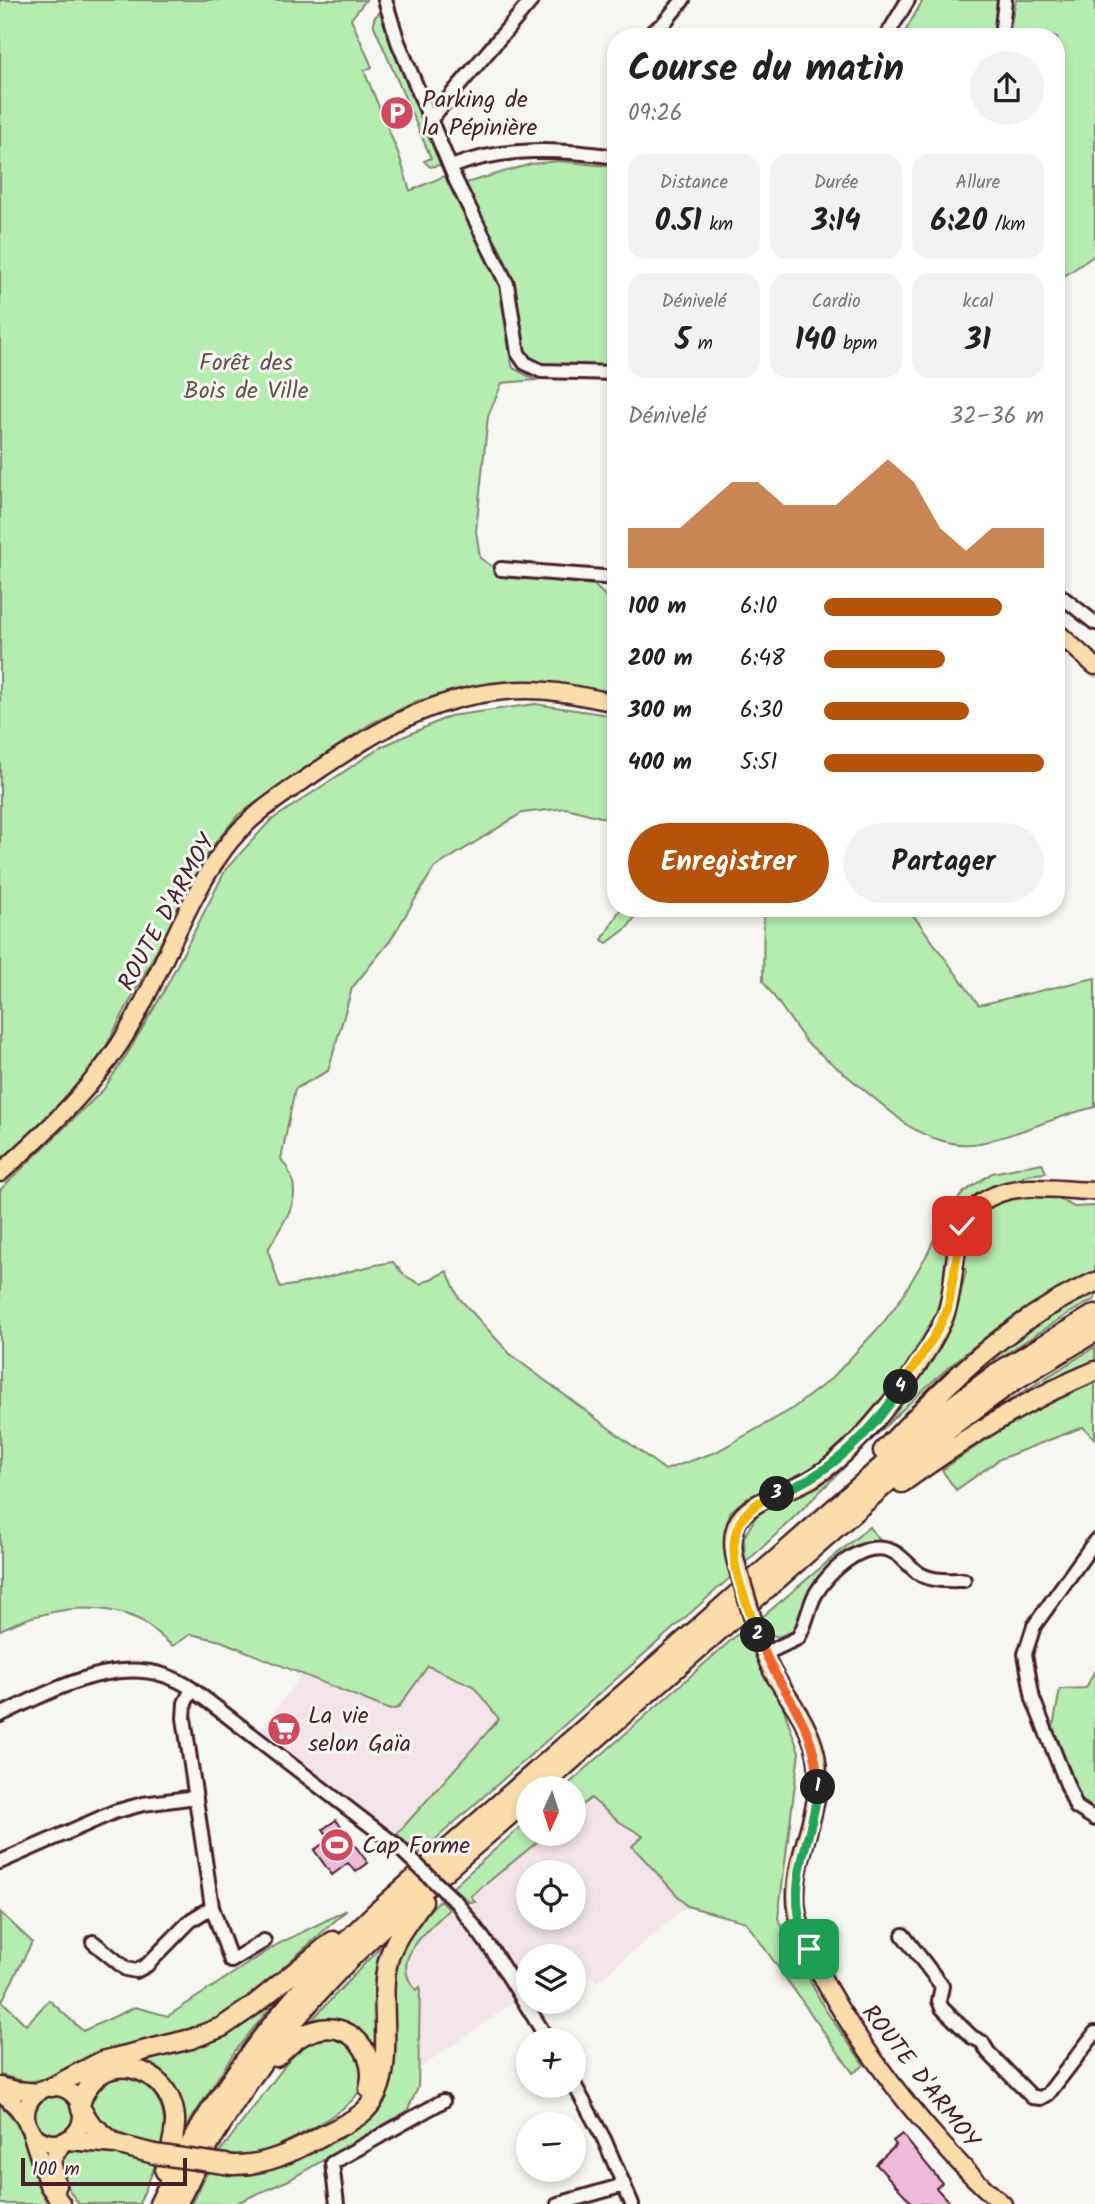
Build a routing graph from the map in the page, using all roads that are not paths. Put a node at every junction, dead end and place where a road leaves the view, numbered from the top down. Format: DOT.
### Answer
graph roads {
  1 [pos="385,0"];
  2 [pos="532,0"];
  3 [pos="683,0"];
  4 [pos="908,0"];
  5 [pos="1005,0"];
  6 [pos="657,28"];
  7 [pos="891,28"];
  8 [pos="1002,28"];
  9 [pos="430,120"];
  10 [pos="607,156"];
  11 [pos="450,167"];
  12 [pos="607,373"];
  13 [pos="501,569"];
  14 [pos="607,577"];
  15 [pos="1065,599"];
  16 [pos="1095,623"];
  17 [pos="1065,639"];
  18 [pos="1095,666"];
  19 [pos="607,702"];
  20 [pos="0,1174"];
  21 [pos="1095,1191"];
  22 [pos="1095,1282"];
  23 [pos="1095,1314"];
  24 [pos="1095,1332"];
  25 [pos="1095,1371"];
  26 [pos="807,1531"];
  27 [pos="832,1531"];
  28 [pos="1095,1541"];
  29 [pos="964,1580"];
  30 [pos="764,1654"];
  31 [pos="192,1689"];
  32 [pos="0,1715"];
  33 [pos="554,1776"];
  34 [pos="196,1797"];
  35 [pos="516,1810"];
  36 [pos="1095,1819"];
  37 [pos="0,1863"];
  38 [pos="443,1874"];
  39 [pos="400,1891"];
  40 [pos="212,1907"];
  41 [pos="903,1935"];
  42 [pos="264,1941"];
  43 [pos="93,1942"];
  44 [pos="541,2028"];
  45 [pos="1095,2033"];
  46 [pos="251,2078"];
  47 [pos="0,2086"];
  48 [pos="46,2090"];
  49 [pos="0,2091"];
  50 [pos="582,2098"];
  51 [pos="443,2101"];
  52 [pos="80,2107"];
  53 [pos="345,2123"];
  54 [pos="29,2126"];
  55 [pos="65,2141"];
  56 [pos="116,2144"];
  57 [pos="624,2185"];
  58 [pos="63,2204"];
  59 [pos="157,2204"];
  60 [pos="177,2204"];
  61 [pos="337,2204"];
  62 [pos="558,2204"];
  63 [pos="632,2204"];
  64 [pos="1003,2204"];
  1 -- 9 [label="street"];
  2 -- 9 [label="street"];
  3 -- 6 [label="street"];
  4 -- 7 [label="street"];
  5 -- 8 [label="street"];
  9 -- 11 [label="street"];
  10 -- 11 [label="street"];
  11 -- 12 [label="street"];
  13 -- 14 [label="street"];
  15 -- 16 [label="street"];
  17 -- 18 [label="main road"];
  19 -- 20 [label="main road, ROUTE D'ARMOY"];
  21 -- 30 [label="main road, ROUTE D'ARMOY, bridge"];
  22 -- 26 [label="highway"];
  23 -- 26 [label="highway"];
  24 -- 27 [label="highway"];
  25 -- 27 [label="highway"];
  26 -- 39 [label="highway"];
  27 -- 33 [label="highway"];
  28 -- 36 [label="street"];
  29 -- 30 [label="street"];
  30 -- 64 [label="main road, ROUTE D'ARMOY"];
  31 -- 32 [label="street"];
  31 -- 34 [label="street"];
  31 -- 44 [label="street, bridge"];
  34 -- 37 [label="street"];
  34 -- 40 [label="street"];
  35 -- 38 [label="highway"];
  38 -- 46 [label="highway"];
  38 -- 53 [label="highway"];
  39 -- 48 [label="highway"];
  39 -- 59 [label="highway"];
  40 -- 42 [label="street"];
  40 -- 43 [label="street"];
  41 -- 45 [label="street"];
  46 -- 53 [label="highway"];
  46 -- 60 [label="highway"];
  47 -- 48 [label="main road"];
  48 -- 52 [label="main road"];
  48 -- 54 [label="main road"];
  49 -- 54 [label="main road"];
  50 -- 57 [label="street"];
  51 -- 61 [label="street"];
  52 -- 55 [label="main road"];
  52 -- 56 [label="highway"];
  52 -- 59 [label="highway"];
  53 -- 56 [label="highway, bridge"];
  54 -- 55 [label="main road"];
  54 -- 58 [label="main road"];
  55 -- 56 [label="highway"];
  55 -- 58 [label="main road"];
  57 -- 62 [label="street"];
  57 -- 63 [label="street"];
}
